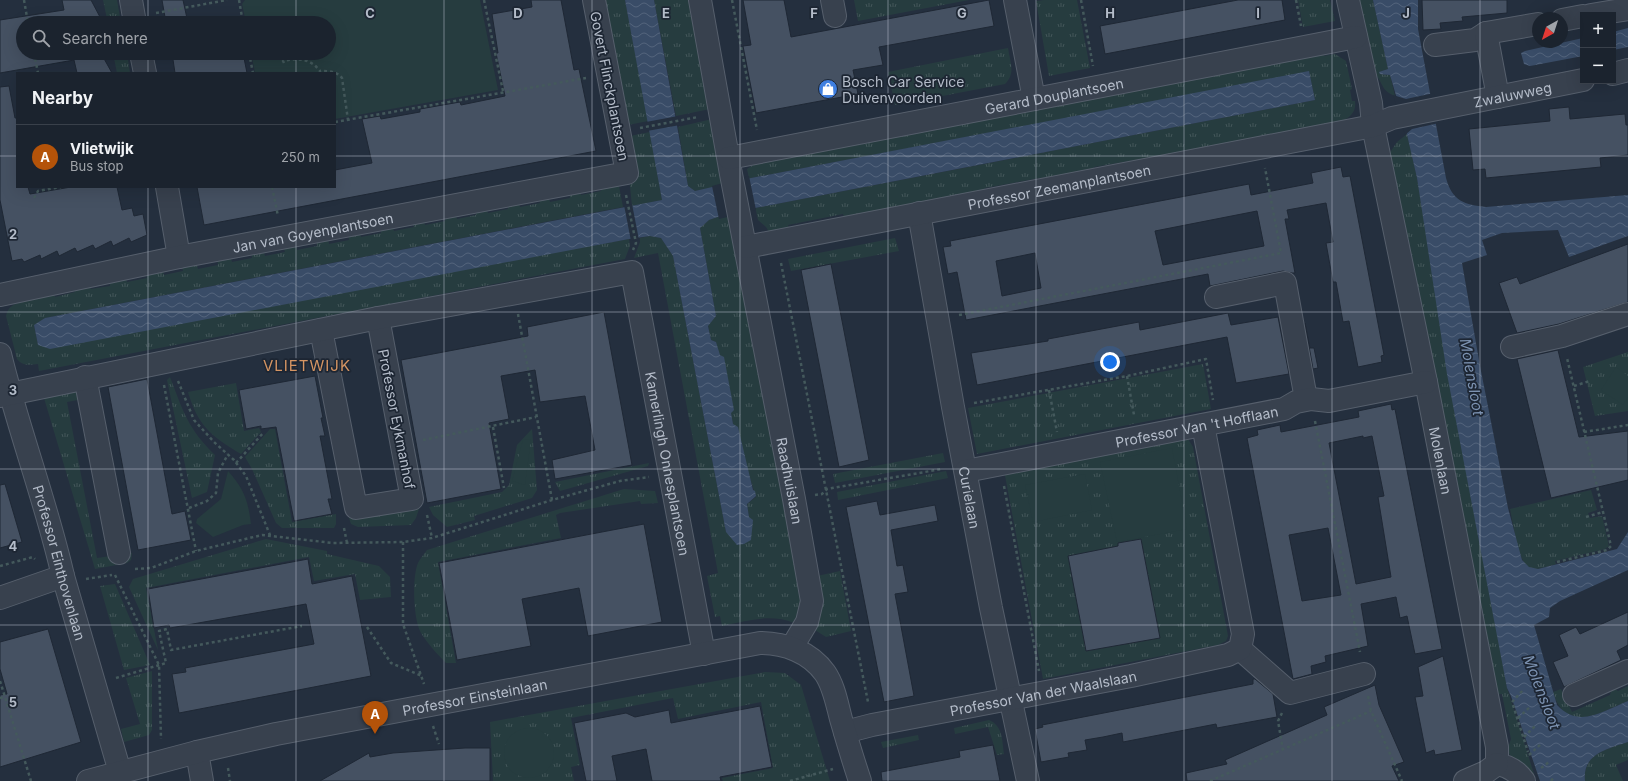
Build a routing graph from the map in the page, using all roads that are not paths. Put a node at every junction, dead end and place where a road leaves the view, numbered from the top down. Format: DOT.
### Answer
graph roads {
  1 [pos="594,0"];
  2 [pos="700,0"];
  3 [pos="1015,0"];
  4 [pos="1348,0"];
  5 [pos="1628,9"];
  6 [pos="1610,12"];
  7 [pos="1580,17"];
  8 [pos="1568,19"];
  9 [pos="1532,25"];
  10 [pos="1486,33"];
  11 [pos="1356,37"];
  12 [pos="1436,45"];
  13 [pos="142,60"];
  14 [pos="1628,70"];
  15 [pos="145,72"];
  16 [pos="1616,73"];
  17 [pos="1580,81"];
  18 [pos="1498,97"];
  19 [pos="1034,99"];
  20 [pos="1383,122"];
  21 [pos="730,166"];
  22 [pos="627,173"];
  23 [pos="167,188"];
  24 [pos="919,213"];
  25 [pos="756,245"];
  26 [pos="180,257"];
  27 [pos="0,294"];
  28 [pos="1216,297"];
  29 [pos="1628,314"];
  30 [pos="378,318"];
  31 [pos="321,330"];
  32 [pos="1512,347"];
  33 [pos="0,354"];
  34 [pos="85,377"];
  35 [pos="1426,382"];
  36 [pos="5,394"];
  37 [pos="1308,399"];
  38 [pos="1210,423"];
  39 [pos="965,468"];
  40 [pos="123,566"];
  41 [pos="63,576"];
  42 [pos="0,598"];
  43 [pos="792,648"];
  44 [pos="1240,649"];
  45 [pos="704,654"];
  46 [pos="1628,671"];
  47 [pos="1364,674"];
  48 [pos="1574,695"];
  49 [pos="1011,698"];
  50 [pos="845,732"];
  51 [pos="197,752"];
  52 [pos="1497,764"];
  53 [pos="120,772"];
  54 [pos="857,772"];
  55 [pos="88,781"];
  56 [pos="202,781"];
  57 [pos="1028,781"];
  58 [pos="1465,781"];
  59 [pos="1524,781"];
  1 -- 22 [label="street, Govert Flinckplantsoen"];
  2 -- 21 [label="street, Raadhuislaan"];
  3 -- 19 [label="street"];
  4 -- 11 [label="street, Molenlaan"];
  5 -- 6 [label="street"];
  7 -- 8 [label="street"];
  9 -- 10 [label="street"];
  10 -- 12 [label="street"];
  10 -- 18 [label="street"];
  11 -- 19 [label="street, Gerard Douplantsoen"];
  11 -- 20 [label="street, Molenlaan"];
  13 -- 15 [label="street"];
  14 -- 16 [label="street"];
  17 -- 18 [label="street, Zwaluwweg"];
  18 -- 20 [label="street, Zwaluwweg"];
  19 -- 21 [label="street, Gerard Douplantsoen"];
  20 -- 24 [label="street, Professor Zeemanplantsoen"];
  20 -- 35 [label="street, Molenlaan"];
  21 -- 25 [label="street, Raadhuislaan"];
  22 -- 26 [label="street, Jan van Goyenplantsoen"];
  23 -- 26 [label="street"];
  24 -- 25 [label="street, Professor Zeemanplantsoen"];
  24 -- 39 [label="street, Curielaan"];
  25 -- 43 [label="street, Raadhuislaan"];
  26 -- 27 [label="street, Jan van Goyenplantsoen"];
  28 -- 37 [label="street"];
  29 -- 32 [label="street"];
  30 -- 31 [label="street"];
  30 -- 31 [label="street, Professor Eykmanhof"];
  30 -- 45 [label="street, Kamerlingh Onnesplantsoen"];
  31 -- 34 [label="street"];
  33 -- 36 [label="street, Professor Einthovenlaan"];
  34 -- 36 [label="street"];
  34 -- 40 [label="street"];
  35 -- 37 [label="street"];
  35 -- 52 [label="street, Molenlaan"];
  36 -- 41 [label="street, Professor Einthovenlaan"];
  37 -- 38 [label="street, Professor Van 't Hofflaan"];
  38 -- 39 [label="street, Professor Van 't Hofflaan"];
  38 -- 44 [label="street"];
  39 -- 49 [label="street, Curielaan"];
  41 -- 42 [label="street"];
  41 -- 53 [label="street, Professor Einthovenlaan"];
  43 -- 45 [label="street, Professor Einsteinlaan"];
  43 -- 50 [label="street"];
  44 -- 47 [label="street"];
  44 -- 49 [label="street, Professor Van der Waalslaan"];
  45 -- 51 [label="street, Professor Einsteinlaan"];
  46 -- 48 [label="street"];
  49 -- 50 [label="street, Professor Van der Waalslaan"];
  49 -- 57 [label="street, Curielaan"];
  50 -- 54 [label="street"];
  51 -- 53 [label="street, Professor Einsteinlaan"];
  51 -- 56 [label="street"];
  52 -- 58 [label="street"];
  52 -- 59 [label="street"];
  53 -- 55 [label="street, Professor Einsteinlaan"];
}
